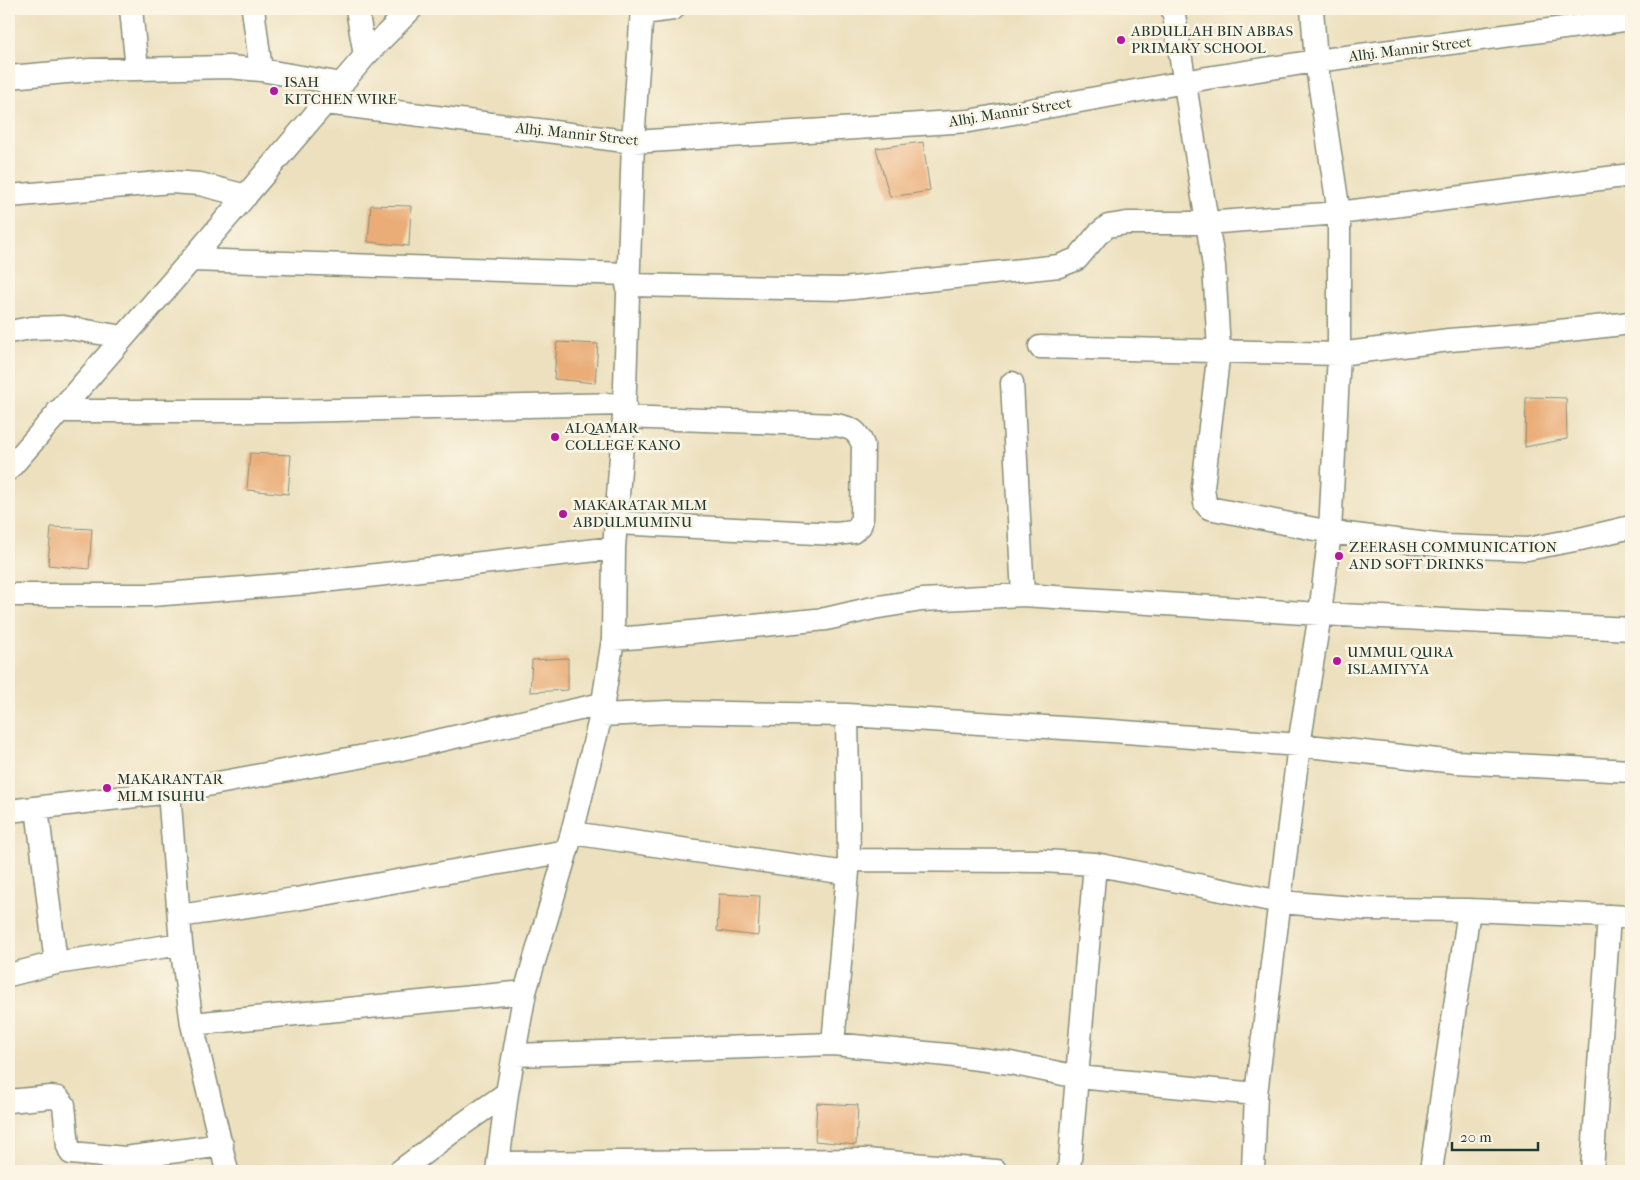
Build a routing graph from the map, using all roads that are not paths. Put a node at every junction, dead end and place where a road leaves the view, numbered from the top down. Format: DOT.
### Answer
graph roads {
  1 [pos="131,9"];
  2 [pos="252,9"];
  3 [pos="358,9"];
  4 [pos="411,9"];
  5 [pos="673,9"];
  6 [pos="1173,9"];
  7 [pos="1312,9"];
  8 [pos="643,11"];
  9 [pos="1631,19"];
  10 [pos="365,56"];
  11 [pos="1316,60"];
  12 [pos="137,69"];
  13 [pos="261,70"];
  14 [pos="9,77"];
  15 [pos="1186,82"];
  16 [pos="342,84"];
  17 [pos="326,103"];
  18 [pos="632,142"];
  19 [pos="1631,175"];
  20 [pos="9,196"];
  21 [pos="246,196"];
  22 [pos="1339,213"];
  23 [pos="1206,223"];
  24 [pos="191,260"];
  25 [pos="628,279"];
  26 [pos="1631,324"];
  27 [pos="9,332"];
  28 [pos="123,337"];
  29 [pos="1040,347"];
  30 [pos="1220,350"];
  31 [pos="1339,354"];
  32 [pos="1012,383"];
  33 [pos="625,410"];
  34 [pos="58,411"];
  35 [pos="9,469"];
  36 [pos="617,523"];
  37 [pos="1631,527"];
  38 [pos="1330,532"];
  39 [pos="614,548"];
  40 [pos="9,595"];
  41 [pos="1023,595"];
  42 [pos="1320,614"];
  43 [pos="1631,629"];
  44 [pos="613,638"];
  45 [pos="602,709"];
  46 [pos="847,715"];
  47 [pos="1299,745"];
  48 [pos="1631,771"];
  49 [pos="169,792"];
  50 [pos="36,808"];
  51 [pos="9,811"];
  52 [pos="569,842"];
  53 [pos="1095,864"];
  54 [pos="848,866"];
  55 [pos="1280,902"];
  56 [pos="1469,910"];
  57 [pos="179,916"];
  58 [pos="1609,916"];
  59 [pos="1631,918"];
  60 [pos="181,944"];
  61 [pos="56,963"];
  62 [pos="9,975"];
  63 [pos="525,992"];
  64 [pos="192,1024"];
  65 [pos="833,1044"];
  66 [pos="515,1055"];
  67 [pos="1078,1077"];
  68 [pos="507,1093"];
  69 [pos="1256,1094"];
  70 [pos="9,1101"];
  71 [pos="222,1144"];
  72 [pos="498,1167"];
  73 [pos="227,1171"];
  74 [pos="400,1171"];
  75 [pos="996,1171"];
  76 [pos="1069,1171"];
  77 [pos="1253,1171"];
  78 [pos="1431,1171"];
  79 [pos="1592,1171"];
  1 -- 12 [label="street"];
  2 -- 13 [label="street"];
  3 -- 10 [label="street"];
  4 -- 10 [label="street"];
  5 -- 8 [label="street"];
  6 -- 15 [label="street"];
  7 -- 11 [label="street"];
  8 -- 18 [label="street"];
  9 -- 11 [label="street, Alhj. Mannir Street"];
  10 -- 16 [label="street"];
  11 -- 15 [label="street, Alhj. Mannir Street"];
  11 -- 22 [label="street"];
  12 -- 13 [label="street"];
  12 -- 14 [label="street"];
  13 -- 16 [label="street"];
  15 -- 18 [label="street, Alhj. Mannir Street"];
  15 -- 23 [label="street"];
  16 -- 17 [label="street"];
  17 -- 18 [label="street, Alhj. Mannir Street"];
  17 -- 21 [label="street"];
  18 -- 25 [label="street"];
  19 -- 22 [label="street"];
  20 -- 21 [label="street"];
  21 -- 24 [label="street"];
  22 -- 23 [label="street"];
  22 -- 31 [label="street"];
  23 -- 25 [label="street"];
  23 -- 30 [label="street"];
  24 -- 25 [label="street"];
  24 -- 28 [label="street"];
  25 -- 33 [label="street"];
  26 -- 31 [label="street"];
  27 -- 28 [label="street"];
  28 -- 34 [label="street"];
  29 -- 30 [label="street"];
  30 -- 31 [label="street"];
  30 -- 38 [label="street"];
  31 -- 38 [label="street"];
  32 -- 41 [label="street"];
  33 -- 34 [label="street"];
  33 -- 36 [label="street"];
  33 -- 36 [label="street"];
  34 -- 35 [label="street"];
  36 -- 39 [label="street"];
  37 -- 38 [label="street"];
  38 -- 42 [label="street"];
  39 -- 40 [label="street"];
  39 -- 44 [label="street"];
  41 -- 42 [label="street"];
  41 -- 44 [label="street"];
  42 -- 43 [label="street"];
  42 -- 47 [label="street"];
  44 -- 45 [label="street"];
  45 -- 46 [label="street"];
  45 -- 49 [label="street"];
  45 -- 52 [label="street"];
  46 -- 47 [label="street"];
  46 -- 54 [label="street"];
  47 -- 48 [label="street"];
  47 -- 55 [label="street"];
  49 -- 50 [label="street"];
  49 -- 57 [label="street"];
  50 -- 51 [label="street"];
  50 -- 61 [label="street"];
  52 -- 54 [label="street"];
  52 -- 57 [label="street"];
  52 -- 63 [label="street"];
  53 -- 54 [label="street"];
  53 -- 55 [label="street"];
  53 -- 67 [label="street"];
  54 -- 65 [label="street"];
  55 -- 56 [label="street"];
  55 -- 69 [label="street"];
  56 -- 58 [label="street"];
  56 -- 78 [label="street"];
  57 -- 60 [label="street"];
  58 -- 59 [label="street"];
  58 -- 79 [label="street"];
  60 -- 61 [label="street"];
  60 -- 64 [label="street"];
  61 -- 62 [label="street"];
  63 -- 64 [label="street"];
  63 -- 66 [label="street"];
  64 -- 71 [label="street"];
  65 -- 66 [label="street"];
  65 -- 67 [label="street"];
  66 -- 68 [label="street"];
  67 -- 69 [label="street"];
  67 -- 76 [label="street"];
  68 -- 72 [label="street"];
  68 -- 74 [label="street"];
  69 -- 77 [label="street"];
  70 -- 71 [label="street"];
  71 -- 73 [label="street"];
  72 -- 75 [label="street"];
}
